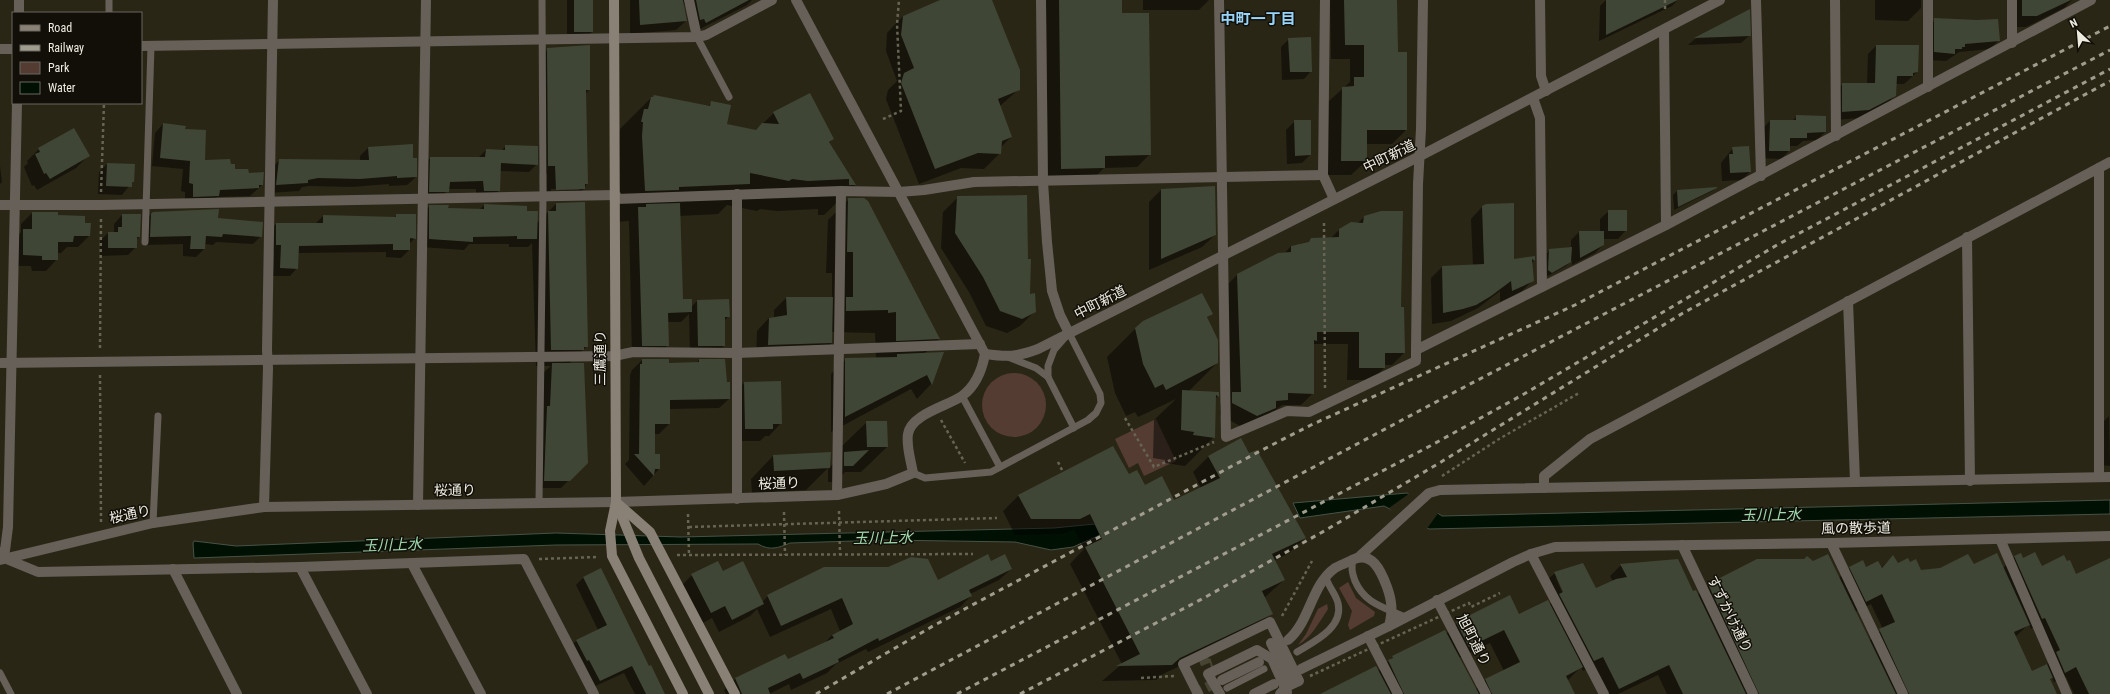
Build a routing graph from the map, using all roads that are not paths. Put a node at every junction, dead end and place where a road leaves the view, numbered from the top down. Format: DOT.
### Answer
graph roads {
  1 [pos="19,0"];
  2 [pos="109,0"];
  3 [pos="273,0"];
  4 [pos="426,0"];
  5 [pos="542,0"];
  6 [pos="614,0"];
  7 [pos="689,0"];
  8 [pos="772,0"];
  9 [pos="796,0"];
  10 [pos="1042,0"];
  11 [pos="1219,0"];
  12 [pos="1325,0"];
  13 [pos="1423,0"];
  14 [pos="1540,0"];
  15 [pos="1720,0"];
  16 [pos="1756,0"];
  17 [pos="1835,0"];
  18 [pos="1928,0"];
  19 [pos="2012,0"];
  20 [pos="2092,0"];
  21 [pos="19,12"];
  22 [pos="109,12"];
  23 [pos="1664,30"];
  24 [pos="697,37"];
  25 [pos="542,39"];
  26 [pos="613,39"];
  27 [pos="425,40"];
  28 [pos="272,43"];
  29 [pos="2012,43"];
  30 [pos="146,46"];
  31 [pos="0,49"];
  32 [pos="12,49"];
  33 [pos="1928,87"];
  34 [pos="1546,91"];
  35 [pos="729,97"];
  36 [pos="1533,98"];
  37 [pos="17,104"];
  38 [pos="1836,136"];
  39 [pos="1420,156"];
  40 [pos="2110,162"];
  41 [pos="2099,168"];
  42 [pos="1323,175"];
  43 [pos="1221,176"];
  44 [pos="1761,176"];
  45 [pos="1043,182"];
  46 [pos="841,191"];
  47 [pos="899,192"];
  48 [pos="737,194"];
  49 [pos="544,197"];
  50 [pos="616,197"];
  51 [pos="422,198"];
  52 [pos="1334,199"];
  53 [pos="270,200"];
  54 [pos="15,204"];
  55 [pos="146,204"];
  56 [pos="0,205"];
  57 [pos="1666,225"];
  58 [pos="1967,237"];
  59 [pos="145,242"];
  60 [pos="1223,255"];
  61 [pos="1542,287"];
  62 [pos="1848,300"];
  63 [pos="1069,333"];
  64 [pos="980,344"];
  65 [pos="839,348"];
  66 [pos="1416,350"];
  67 [pos="736,353"];
  68 [pos="985,354"];
  69 [pos="614,356"];
  70 [pos="541,357"];
  71 [pos="1007,357"];
  72 [pos="419,358"];
  73 [pos="268,360"];
  74 [pos="11,363"];
  75 [pos="0,364"];
  76 [pos="1048,377"];
  77 [pos="962,396"];
  78 [pos="158,416"];
  79 [pos="1074,428"];
  80 [pos="1000,467"];
  81 [pos="913,473"];
  82 [pos="2110,477"];
  83 [pos="2099,478"];
  84 [pos="1855,481"];
  85 [pos="1970,481"];
  86 [pos="1544,488"];
  87 [pos="837,495"];
  88 [pos="737,498"];
  89 [pos="616,502"];
  90 [pos="540,503"];
  91 [pos="418,505"];
  92 [pos="264,507"];
  93 [pos="153,523"];
  94 [pos="2000,539"];
  95 [pos="2109,539"];
  96 [pos="1831,543"];
  97 [pos="1682,545"];
  98 [pos="1531,554"];
  99 [pos="1,556"];
  100 [pos="1356,558"];
  101 [pos="412,564"];
  102 [pos="300,567"];
  103 [pos="173,569"];
  104 [pos="1326,578"];
  105 [pos="1437,600"];
  106 [pos="1392,610"];
  107 [pos="1405,617"];
  108 [pos="1389,626"];
  109 [pos="1368,636"];
  110 [pos="1288,640"];
  111 [pos="1271,643"];
  112 [pos="1297,652"];
  113 [pos="1261,665"];
  114 [pos="1302,669"];
  115 [pos="0,674"];
  116 [pos="1274,684"];
  117 [pos="1220,689"];
  118 [pos="1289,690"];
  119 [pos="1266,691"];
  120 [pos="11,694"];
  121 [pos="237,694"];
  122 [pos="366,694"];
  123 [pos="481,694"];
  124 [pos="594,694"];
  125 [pos="683,694"];
  126 [pos="709,694"];
  127 [pos="735,694"];
  128 [pos="1200,694"];
  129 [pos="1254,694"];
  130 [pos="1398,694"];
  131 [pos="1486,694"];
  132 [pos="1604,694"];
  133 [pos="1753,694"];
  134 [pos="1903,694"];
  135 [pos="2067,694"];
  1 -- 21 [label="street"];
  2 -- 22 [label="lane"];
  3 -- 28 [label="street"];
  4 -- 27 [label="street"];
  5 -- 25 [label="lane"];
  6 -- 26 [label="main road, 三鷹通り"];
  7 -- 24 [label="street"];
  8 -- 24 [label="street"];
  9 -- 47 [label="street"];
  10 -- 45 [label="street"];
  11 -- 43 [label="street"];
  12 -- 42 [label="street"];
  13 -- 39 [label="street"];
  14 -- 34 [label="street"];
  15 -- 23 [label="street, 中町新道"];
  16 -- 44 [label="street"];
  17 -- 38 [label="street"];
  18 -- 33 [label="street"];
  19 -- 29 [label="street"];
  20 -- 29 [label="street"];
  23 -- 34 [label="street, 中町新道"];
  23 -- 57 [label="street"];
  24 -- 26 [label="street"];
  24 -- 35 [label="lane"];
  25 -- 26 [label="street"];
  25 -- 27 [label="street"];
  25 -- 49 [label="lane"];
  26 -- 50 [label="main road, 三鷹通り"];
  27 -- 28 [label="street"];
  27 -- 51 [label="street"];
  28 -- 30 [label="street"];
  28 -- 53 [label="street"];
  29 -- 33 [label="street"];
  30 -- 55 [label="lane"];
  31 -- 32 [label="street"];
  33 -- 38 [label="street"];
  34 -- 36 [label="street, 中町新道"];
  36 -- 39 [label="street, 中町新道"];
  36 -- 61 [label="street"];
  37 -- 54 [label="street"];
  38 -- 44 [label="street"];
  39 -- 52 [label="street, 中町新道"];
  39 -- 66 [label="street"];
  40 -- 41 [label="street"];
  41 -- 58 [label="street"];
  41 -- 83 [label="street"];
  42 -- 43 [label="street"];
  42 -- 52 [label="street"];
  43 -- 45 [label="street"];
  43 -- 60 [label="street"];
  44 -- 57 [label="street"];
  45 -- 47 [label="street"];
  45 -- 63 [label="street"];
  46 -- 47 [label="street"];
  46 -- 48 [label="street"];
  46 -- 65 [label="street"];
  47 -- 64 [label="street"];
  48 -- 50 [label="street"];
  48 -- 67 [label="street"];
  49 -- 50 [label="street"];
  49 -- 51 [label="street"];
  49 -- 70 [label="lane"];
  50 -- 69 [label="main road, 三鷹通り"];
  51 -- 53 [label="street"];
  51 -- 72 [label="street"];
  52 -- 60 [label="street, 中町新道"];
  53 -- 55 [label="street"];
  53 -- 73 [label="street"];
  54 -- 55 [label="street"];
  54 -- 56 [label="street"];
  54 -- 74 [label="street"];
  55 -- 59 [label="lane"];
  57 -- 61 [label="street"];
  58 -- 62 [label="street"];
  58 -- 85 [label="street"];
  60 -- 63 [label="street, 中町新道"];
  60 -- 66 [label="street"];
  61 -- 66 [label="street"];
  62 -- 84 [label="street"];
  62 -- 86 [label="street"];
  63 -- 71 [label="street, 中町新道"];
  63 -- 76 [label="lane"];
  63 -- 79 [label="lane"];
  64 -- 65 [label="street"];
  64 -- 68 [label="street"];
  65 -- 67 [label="street"];
  65 -- 87 [label="street"];
  67 -- 69 [label="street"];
  67 -- 88 [label="street"];
  68 -- 71 [label="street, 中町新道"];
  68 -- 77 [label="street"];
  69 -- 70 [label="street"];
  69 -- 89 [label="main road, 三鷹通り"];
  70 -- 72 [label="street"];
  70 -- 90 [label="lane"];
  71 -- 76 [label="lane"];
  72 -- 73 [label="street"];
  72 -- 91 [label="street"];
  73 -- 74 [label="street"];
  73 -- 92 [label="street"];
  74 -- 75 [label="street"];
  74 -- 99 [label="street"];
  76 -- 79 [label="lane"];
  77 -- 80 [label="lane"];
  77 -- 81 [label="street"];
  78 -- 93 [label="lane"];
  79 -- 80 [label="lane"];
  80 -- 81 [label="lane"];
  81 -- 87 [label="street, 桜通り"];
  82 -- 83 [label="street"];
  83 -- 85 [label="street"];
  84 -- 85 [label="street"];
  84 -- 86 [label="street"];
  86 -- 100 [label="street"];
  87 -- 88 [label="street, 桜通り"];
  88 -- 89 [label="street, 桜通り"];
  89 -- 90 [label="street, 桜通り"];
  89 -- 125 [label="main road"];
  89 -- 126 [label="main road, 三鷹通り"];
  89 -- 127 [label="main road"];
  90 -- 91 [label="street, 桜通り"];
  91 -- 92 [label="street, 桜通り"];
  92 -- 93 [label="street, 桜通り"];
  93 -- 99 [label="street, 桜通り"];
  94 -- 95 [label="street, 風の散歩道"];
  94 -- 96 [label="street, 風の散歩道"];
  94 -- 135 [label="street"];
  96 -- 97 [label="street, 風の散歩道"];
  96 -- 134 [label="street"];
  97 -- 98 [label="street, 風の散歩道"];
  97 -- 133 [label="street, すずかけ通り"];
  98 -- 105 [label="street, 風の散歩道"];
  98 -- 132 [label="street"];
  99 -- 103 [label="street"];
  100 -- 104 [label="street"];
  100 -- 106 [label="street"];
  100 -- 106 [label="lane"];
  101 -- 102 [label="street"];
  101 -- 123 [label="street"];
  101 -- 124 [label="street"];
  102 -- 103 [label="street"];
  102 -- 122 [label="street"];
  103 -- 121 [label="street"];
  104 -- 110 [label="street"];
  104 -- 112 [label="lane"];
  105 -- 107 [label="street, 風の散歩道"];
  105 -- 131 [label="street, 旭町通り"];
  106 -- 107 [label="lane"];
  106 -- 108 [label="street"];
  107 -- 108 [label="street, 風の散歩道"];
  108 -- 109 [label="street, 風の散歩道"];
  109 -- 114 [label="street, 風の散歩道"];
  109 -- 130 [label="street"];
  111 -- 118 [label="street"];
  113 -- 117 [label="street"];
  115 -- 120 [label="lane"];
  116 -- 119 [label="street"];
  117 -- 118 [label="street, bridge"];
  118 -- 128 [label="street, bridge"];
  119 -- 129 [label="street"];
}
